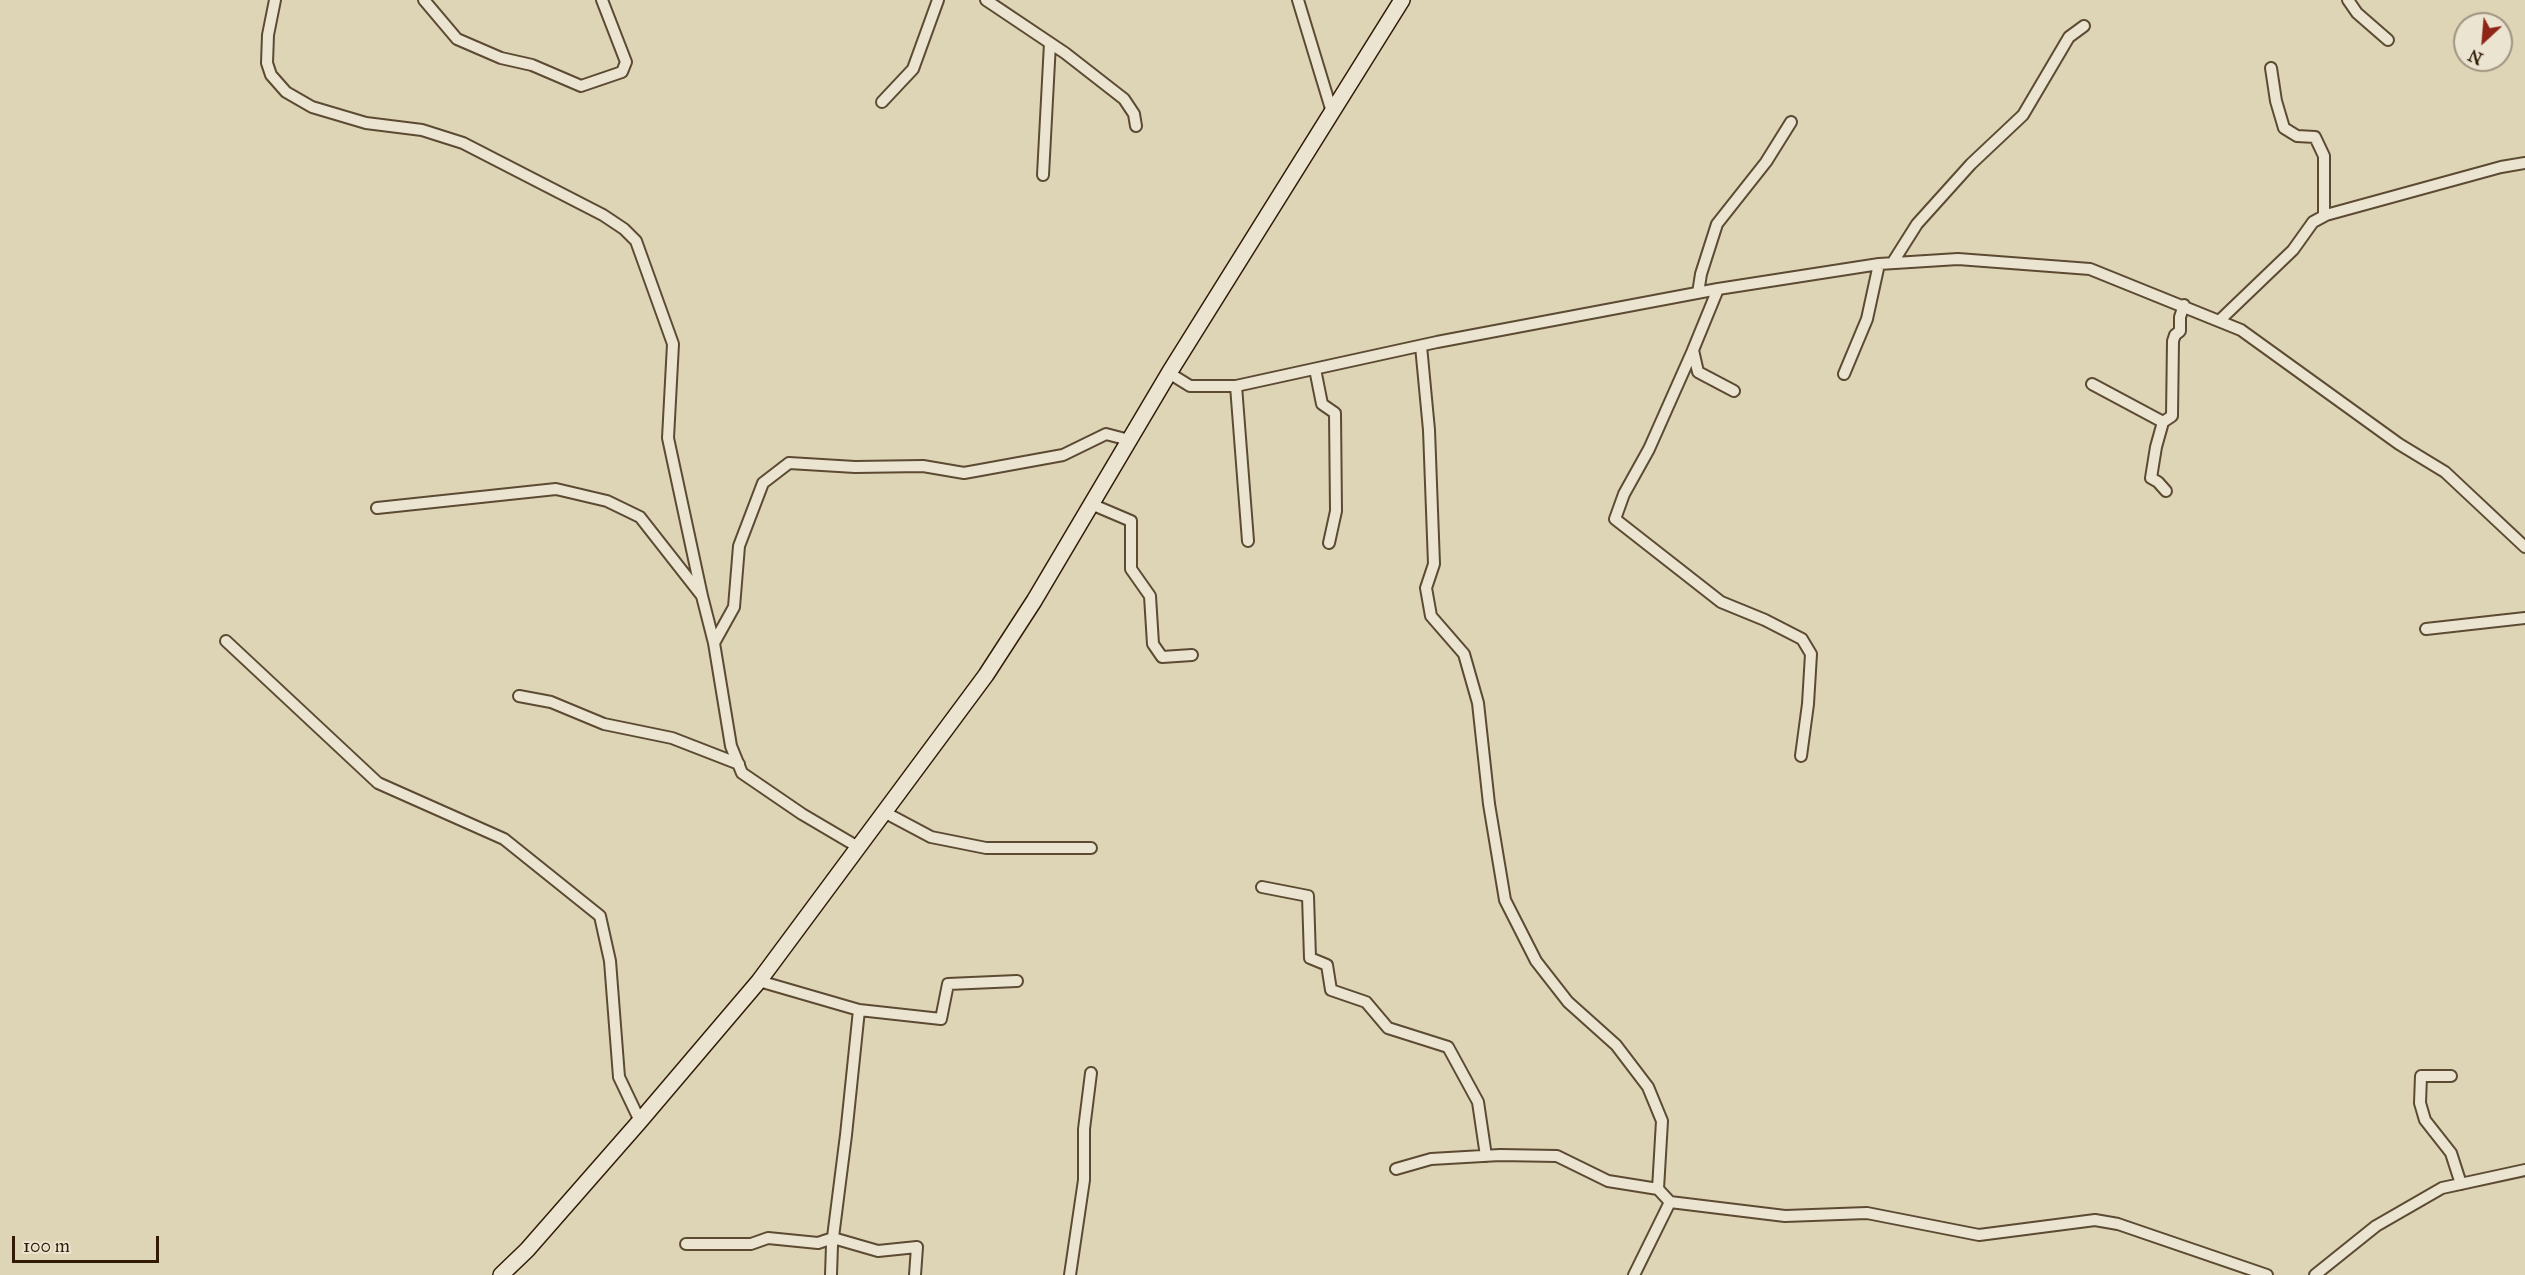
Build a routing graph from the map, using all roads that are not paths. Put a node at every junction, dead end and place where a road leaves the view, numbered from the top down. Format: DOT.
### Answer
graph roads {
  1 [pos="275,0"];
  2 [pos="424,0"];
  3 [pos="602,0"];
  4 [pos="938,0"];
  5 [pos="986,0"];
  6 [pos="1298,0"];
  7 [pos="1402,0"];
  8 [pos="2348,0"];
  9 [pos="2084,26"];
  10 [pos="2388,40"];
  11 [pos="1050,43"];
  12 [pos="2271,68"];
  13 [pos="882,102"];
  14 [pos="1332,112"];
  15 [pos="1791,122"];
  16 [pos="1136,126"];
  17 [pos="2525,163"];
  18 [pos="1043,175"];
  19 [pos="2324,216"];
  20 [pos="1893,262"];
  21 [pos="1878,264"];
  22 [pos="1718,289"];
  23 [pos="1698,292"];
  24 [pos="2184,305"];
  25 [pos="2220,320"];
  26 [pos="1420,346"];
  27 [pos="1693,350"];
  28 [pos="1316,369"];
  29 [pos="1169,373"];
  30 [pos="1844,374"];
  31 [pos="2092,384"];
  32 [pos="1236,386"];
  33 [pos="1734,391"];
  34 [pos="2163,422"];
  35 [pos="1129,440"];
  36 [pos="2166,491"];
  37 [pos="1091,504"];
  38 [pos="377,508"];
  39 [pos="1248,541"];
  40 [pos="1329,543"];
  41 [pos="2525,547"];
  42 [pos="702,597"];
  43 [pos="2525,618"];
  44 [pos="2426,629"];
  45 [pos="226,642"];
  46 [pos="714,643"];
  47 [pos="1192,656"];
  48 [pos="519,696"];
  49 [pos="1801,756"];
  50 [pos="739,764"];
  51 [pos="884,812"];
  52 [pos="858,847"];
  53 [pos="1091,848"];
  54 [pos="1262,887"];
  55 [pos="759,981"];
  56 [pos="1017,981"];
  57 [pos="859,1010"];
  58 [pos="1091,1073"];
  59 [pos="2451,1076"];
  60 [pos="640,1121"];
  61 [pos="1486,1156"];
  62 [pos="1396,1169"];
  63 [pos="2525,1170"];
  64 [pos="2461,1184"];
  65 [pos="1658,1189"];
  66 [pos="1670,1202"];
  67 [pos="833,1238"];
  68 [pos="686,1244"];
  69 [pos="2314,1274"];
  70 [pos="501,1275"];
  71 [pos="831,1275"];
  72 [pos="915,1275"];
  73 [pos="1070,1275"];
  74 [pos="1634,1275"];
  75 [pos="2267,1275"];
  1 -- 42 [label="street"];
  2 -- 3 [label="street"];
  4 -- 13 [label="street"];
  5 -- 11 [label="street"];
  6 -- 14 [label="street"];
  7 -- 14 [label="main road"];
  8 -- 10 [label="street"];
  9 -- 20 [label="street"];
  11 -- 16 [label="street"];
  11 -- 18 [label="street"];
  12 -- 19 [label="street"];
  14 -- 29 [label="main road"];
  15 -- 23 [label="street"];
  17 -- 19 [label="street"];
  19 -- 25 [label="street"];
  20 -- 21 [label="street"];
  20 -- 24 [label="street"];
  21 -- 22 [label="street"];
  21 -- 30 [label="street"];
  22 -- 23 [label="street"];
  22 -- 27 [label="street"];
  23 -- 26 [label="street"];
  24 -- 25 [label="street"];
  24 -- 34 [label="street"];
  25 -- 41 [label="street"];
  26 -- 28 [label="street"];
  26 -- 65 [label="street"];
  27 -- 33 [label="street"];
  27 -- 49 [label="street"];
  28 -- 32 [label="street"];
  28 -- 40 [label="street"];
  29 -- 32 [label="street"];
  29 -- 35 [label="main road"];
  31 -- 34 [label="street"];
  32 -- 39 [label="street"];
  34 -- 36 [label="street"];
  35 -- 37 [label="main road"];
  35 -- 46 [label="street"];
  37 -- 47 [label="street"];
  37 -- 51 [label="main road"];
  38 -- 42 [label="street"];
  42 -- 46 [label="street"];
  43 -- 44 [label="street"];
  45 -- 60 [label="street"];
  46 -- 50 [label="street"];
  48 -- 50 [label="street"];
  50 -- 52 [label="street"];
  51 -- 52 [label="main road"];
  51 -- 53 [label="street"];
  52 -- 55 [label="main road"];
  54 -- 61 [label="street"];
  55 -- 57 [label="street"];
  55 -- 60 [label="main road"];
  56 -- 57 [label="street"];
  57 -- 67 [label="street"];
  58 -- 73 [label="street"];
  59 -- 64 [label="street"];
  60 -- 70 [label="main road"];
  61 -- 62 [label="street"];
  61 -- 65 [label="street"];
  63 -- 64 [label="street"];
  64 -- 69 [label="street"];
  65 -- 66 [label="street"];
  66 -- 74 [label="street"];
  66 -- 75 [label="street"];
  67 -- 68 [label="street"];
  67 -- 71 [label="street"];
  67 -- 72 [label="street"];
}
